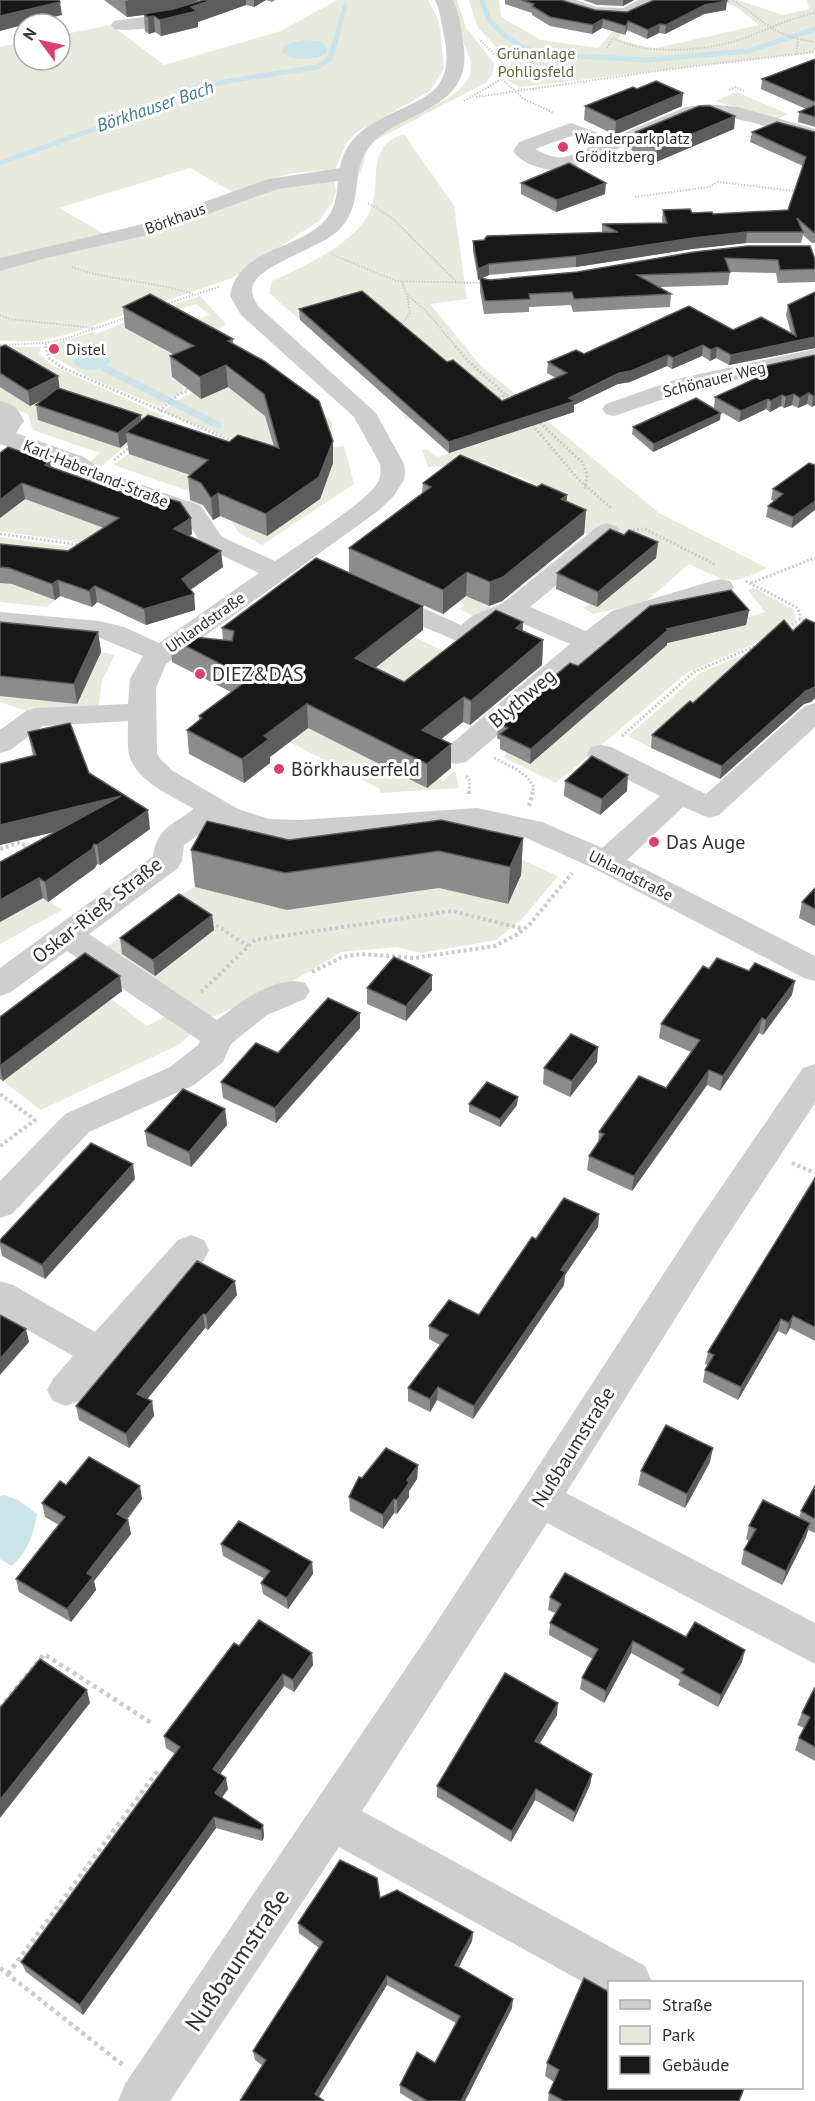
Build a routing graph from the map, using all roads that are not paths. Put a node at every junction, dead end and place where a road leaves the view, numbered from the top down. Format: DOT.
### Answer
graph roads {
  1 [pos="219,0"];
  2 [pos="444,0"];
  3 [pos="558,0"];
  4 [pos="653,0"];
  5 [pos="120,25"];
  6 [pos="815,135"];
  7 [pos="611,144"];
  8 [pos="349,174"];
  9 [pos="0,265"];
  10 [pos="815,356"];
  11 [pos="0,408"];
  12 [pos="614,409"];
  13 [pos="0,435"];
  14 [pos="607,531"];
  15 [pos="285,565"];
  16 [pos="320,571"];
  17 [pos="729,579"];
  18 [pos="360,589"];
  19 [pos="512,609"];
  20 [pos="0,620"];
  21 [pos="589,642"];
  22 [pos="160,654"];
  23 [pos="141,712"];
  24 [pos="815,712"];
  25 [pos="0,744"];
  26 [pos="461,751"];
  27 [pos="601,754"];
  28 [pos="680,794"];
  29 [pos="214,809"];
  30 [pos="597,858"];
  31 [pos="67,935"];
  32 [pos="815,970"];
  33 [pos="0,984"];
  34 [pos="294,991"];
  35 [pos="218,1037"];
  36 [pos="815,1077"];
  37 [pos="0,1204"];
  38 [pos="191,1250"];
  39 [pos="0,1296"];
  40 [pos="99,1353"];
  41 [pos="66,1390"];
  42 [pos="540,1500"];
  43 [pos="815,1644"];
  44 [pos="332,1819"];
  45 [pos="625,1981"];
  46 [pos="147,2094"];
  1 -- 5 [label="street"];
  2 -- 8 [label="street"];
  3 -- 4 [label="street"];
  6 -- 7 [label="street"];
  7 -- 7 [label="street"];
  8 -- 9 [label="street, Börkhaus"];
  8 -- 15 [label="street, Uhlandstraße"];
  10 -- 12 [label="street, Schönauer Weg"];
  11 -- 13 [label="street, Karl-Haberland-Straße"];
  13 -- 15 [label="street, Karl-Haberland-Straße"];
  14 -- 19 [label="street"];
  15 -- 16 [label="street"];
  15 -- 22 [label="street, Uhlandstraße"];
  17 -- 21 [label="street, Blythweg"];
  18 -- 19 [label="street"];
  19 -- 21 [label="street"];
  20 -- 22 [label="street"];
  21 -- 26 [label="street, Blythweg"];
  22 -- 23 [label="street, Uhlandstraße"];
  23 -- 25 [label="street"];
  23 -- 29 [label="street, Uhlandstraße"];
  24 -- 28 [label="street"];
  27 -- 28 [label="street"];
  28 -- 30 [label="street"];
  29 -- 30 [label="street, Uhlandstraße"];
  29 -- 31 [label="street, Oskar-Rieß-Straße"];
  30 -- 32 [label="street, Uhlandstraße"];
  31 -- 33 [label="street, Oskar-Rieß-Straße"];
  31 -- 35 [label="street"];
  34 -- 35 [label="street"];
  35 -- 37 [label="street"];
  36 -- 42 [label="street, Nußbaumstraße"];
  38 -- 40 [label="street"];
  39 -- 40 [label="street"];
  40 -- 41 [label="street"];
  42 -- 43 [label="street"];
  42 -- 44 [label="street, Nußbaumstraße"];
  44 -- 45 [label="street"];
  44 -- 46 [label="street, Nußbaumstraße"];
}
